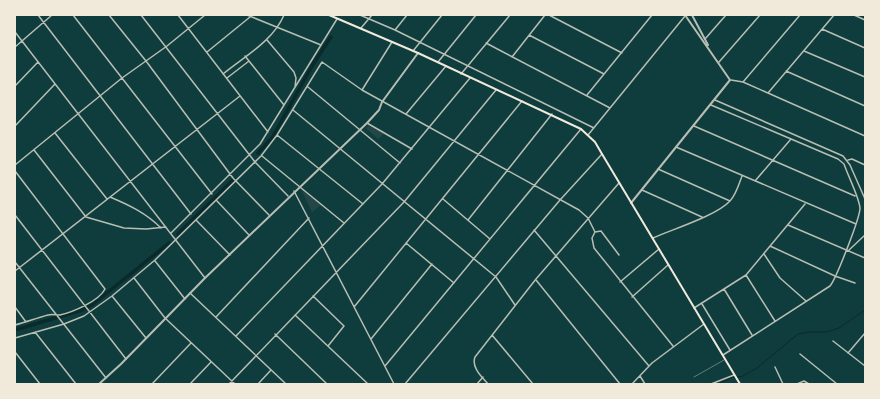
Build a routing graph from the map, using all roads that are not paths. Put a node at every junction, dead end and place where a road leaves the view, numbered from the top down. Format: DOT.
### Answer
graph roads {
  1 [pos="38,15"];
  2 [pos="52,15"];
  3 [pos="73,15"];
  4 [pos="109,15"];
  5 [pos="141,15"];
  6 [pos="178,15"];
  7 [pos="205,15"];
  8 [pos="247,15"];
  9 [pos="284,15"];
  10 [pos="330,15"];
  11 [pos="360,15"];
  12 [pos="372,15"];
  13 [pos="407,15"];
  14 [pos="442,15"];
  15 [pos="476,15"];
  16 [pos="510,15"];
  17 [pos="545,15"];
  18 [pos="549,15"];
  19 [pos="652,15"];
  20 [pos="685,15"];
  21 [pos="692,15"];
  22 [pos="726,15"];
  23 [pos="760,15"];
  24 [pos="800,15"];
  25 [pos="834,15"];
  26 [pos="854,15"];
  27 [pos="250,17"];
  28 [pos="338,19"];
  29 [pos="368,19"];
  30 [pos="865,20"];
  31 [pos="43,22"];
  32 [pos="278,28"];
  33 [pos="361,28"];
  34 [pos="189,29"];
  35 [pos="822,29"];
  36 [pos="395,30"];
  37 [pos="15,32"];
  38 [pos="529,35"];
  39 [pos="706,38"];
  40 [pos="22,40"];
  41 [pos="267,40"];
  42 [pos="702,41"];
  43 [pos="392,42"];
  44 [pos="419,42"];
  45 [pos="486,43"];
  46 [pos="321,44"];
  47 [pos="167,46"];
  48 [pos="708,46"];
  49 [pos="15,47"];
  50 [pos="865,48"];
  51 [pos="413,51"];
  52 [pos="804,51"];
  53 [pos="207,52"];
  54 [pos="418,53"];
  55 [pos="622,53"];
  56 [pos="443,55"];
  57 [pos="245,56"];
  58 [pos="512,57"];
  59 [pos="146,61"];
  60 [pos="249,61"];
  61 [pos="38,62"];
  62 [pos="719,62"];
  63 [pos="437,63"];
  64 [pos="446,66"];
  65 [pos="468,66"];
  66 [pos="786,71"];
  67 [pos="223,74"];
  68 [pos="461,74"];
  69 [pos="604,74"];
  70 [pos="865,77"];
  71 [pos="122,78"];
  72 [pos="227,78"];
  73 [pos="470,78"];
  74 [pos="730,80"];
  75 [pos="743,82"];
  76 [pos="55,84"];
  77 [pos="15,86"];
  78 [pos="308,87"];
  79 [pos="295,88"];
  80 [pos="496,89"];
  81 [pos="362,90"];
  82 [pos="768,94"];
  83 [pos="587,95"];
  84 [pos="100,96"];
  85 [pos="240,96"];
  86 [pos="715,100"];
  87 [pos="522,101"];
  88 [pos="382,102"];
  89 [pos="284,105"];
  90 [pos="711,105"];
  91 [pos="865,106"];
  92 [pos="610,108"];
  93 [pos="293,110"];
  94 [pos="218,112"];
  95 [pos="552,114"];
  96 [pos="78,115"];
  97 [pos="405,115"];
  98 [pos="367,123"];
  99 [pos="15,126"];
  100 [pos="694,126"];
  101 [pos="429,128"];
  102 [pos="594,128"];
  103 [pos="196,129"];
  104 [pos="360,129"];
  105 [pos="581,129"];
  106 [pos="55,132"];
  107 [pos="269,133"];
  108 [pos="277,135"];
  109 [pos="588,135"];
  110 [pos="865,136"];
  111 [pos="791,139"];
  112 [pos="454,141"];
  113 [pos="175,146"];
  114 [pos="676,147"];
  115 [pos="339,148"];
  116 [pos="412,149"];
  117 [pos="34,150"];
  118 [pos="602,154"];
  119 [pos="251,155"];
  120 [pos="479,155"];
  121 [pos="261,156"];
  122 [pos="773,160"];
  123 [pos="848,160"];
  124 [pos="255,162"];
  125 [pos="152,163"];
  126 [pos="400,163"];
  127 [pos="844,164"];
  128 [pos="15,165"];
  129 [pos="865,165"];
  130 [pos="318,168"];
  131 [pos="658,169"];
  132 [pos="15,171"];
  133 [pos="508,171"];
  134 [pos="230,174"];
  135 [pos="742,176"];
  136 [pos="130,181"];
  137 [pos="236,181"];
  138 [pos="755,181"];
  139 [pos="619,183"];
  140 [pos="382,184"];
  141 [pos="535,186"];
  142 [pos="299,187"];
  143 [pos="641,190"];
  144 [pos="294,191"];
  145 [pos="212,194"];
  146 [pos="288,196"];
  147 [pos="110,197"];
  148 [pos="856,197"];
  149 [pos="107,199"];
  150 [pos="443,199"];
  151 [pos="865,199"];
  152 [pos="560,200"];
  153 [pos="217,201"];
  154 [pos="730,201"];
  155 [pos="404,202"];
  156 [pos="631,203"];
  157 [pos="363,204"];
  158 [pos="805,204"];
  159 [pos="191,214"];
  160 [pos="15,215"];
  161 [pos="270,215"];
  162 [pos="86,217"];
  163 [pos="702,217"];
  164 [pos="309,218"];
  165 [pos="588,218"];
  166 [pos="426,219"];
  167 [pos="196,220"];
  168 [pos="468,220"];
  169 [pos="344,223"];
  170 [pos="856,224"];
  171 [pos="788,225"];
  172 [pos="166,227"];
  173 [pos="161,228"];
  174 [pos="534,230"];
  175 [pos="595,232"];
  176 [pos="63,234"];
  177 [pos="171,234"];
  178 [pos="249,235"];
  179 [pos="865,235"];
  180 [pos="652,238"];
  181 [pos="490,239"];
  182 [pos="176,240"];
  183 [pos="406,243"];
  184 [pos="323,245"];
  185 [pos="770,246"];
  186 [pos="658,249"];
  187 [pos="41,250"];
  188 [pos="846,250"];
  189 [pos="849,250"];
  190 [pos="764,254"];
  191 [pos="230,255"];
  192 [pos="556,255"];
  193 [pos="619,255"];
  194 [pos="865,258"];
  195 [pos="473,259"];
  196 [pos="155,260"];
  197 [pos="15,262"];
  198 [pos="432,264"];
  199 [pos="668,265"];
  200 [pos="19,268"];
  201 [pos="15,271"];
  202 [pos="336,271"];
  203 [pos="746,275"];
  204 [pos="836,276"];
  205 [pos="496,277"];
  206 [pos="134,278"];
  207 [pos="205,278"];
  208 [pos="536,279"];
  209 [pos="620,282"];
  210 [pos="454,283"];
  211 [pos="855,283"];
  212 [pos="724,289"];
  213 [pos="190,293"];
  214 [pos="313,295"];
  215 [pos="112,296"];
  216 [pos="632,297"];
  217 [pos="185,298"];
  218 [pos="806,301"];
  219 [pos="702,303"];
  220 [pos="515,305"];
  221 [pos="85,306"];
  222 [pos="15,307"];
  223 [pos="354,307"];
  224 [pos="694,308"];
  225 [pos="89,312"];
  226 [pos="58,315"];
  227 [pos="294,315"];
  228 [pos="216,317"];
  229 [pos="165,318"];
  230 [pos="774,321"];
  231 [pos="26,322"];
  232 [pos="63,324"];
  233 [pos="704,324"];
  234 [pos="15,325"];
  235 [pos="35,332"];
  236 [pos="865,333"];
  237 [pos="275,334"];
  238 [pos="492,335"];
  239 [pos="752,335"];
  240 [pos="236,336"];
  241 [pos="15,338"];
  242 [pos="146,338"];
  243 [pos="371,339"];
  244 [pos="833,341"];
  245 [pos="191,343"];
  246 [pos="328,346"];
  247 [pos="673,346"];
  248 [pos="730,350"];
  249 [pos="15,352"];
  250 [pos="848,353"];
  251 [pos="800,354"];
  252 [pos="722,355"];
  253 [pos="256,356"];
  254 [pos="126,359"];
  255 [pos="725,359"];
  256 [pos="211,362"];
  257 [pos="385,366"];
  258 [pos="649,366"];
  259 [pos="865,366"];
  260 [pos="774,368"];
  261 [pos="271,370"];
  262 [pos="734,375"];
  263 [pos="640,376"];
  264 [pos="483,377"];
  265 [pos="694,377"];
  266 [pos="106,378"];
  267 [pos="232,381"];
  268 [pos="739,383"];
  269 [pos="40,384"];
  270 [pos="76,384"];
  271 [pos="99,384"];
  272 [pos="152,384"];
  273 [pos="190,384"];
  274 [pos="229,384"];
  275 [pos="235,384"];
  276 [pos="258,384"];
  277 [pos="286,384"];
  278 [pos="327,384"];
  279 [pos="368,384"];
  280 [pos="394,384"];
  281 [pos="405,384"];
  282 [pos="477,384"];
  283 [pos="488,384"];
  284 [pos="533,384"];
  285 [pos="620,384"];
  286 [pos="632,384"];
  287 [pos="645,384"];
  288 [pos="711,384"];
  289 [pos="783,384"];
  290 [pos="797,384"];
  291 [pos="808,384"];
  292 [pos="837,384"];
  1 -- 31 [label="street"];
  2 -- 31 [label="street"];
  3 -- 71 [label="street"];
  4 -- 59 [label="street"];
  5 -- 47 [label="street"];
  6 -- 34 [label="street"];
  7 -- 34 [label="street"];
  8 -- 27 [label="street"];
  9 -- 32 [label="street"];
  10 -- 28 [label="main road"];
  11 -- 29 [label="street"];
  12 -- 29 [label="street"];
  13 -- 36 [label="street"];
  14 -- 44 [label="street"];
  15 -- 56 [label="street"];
  16 -- 45 [label="street"];
  17 -- 38 [label="street"];
  18 -- 55 [label="street"];
  19 -- 55 [label="street"];
  20 -- 42 [label="street"];
  20 -- 92 [label="street"];
  21 -- 39 [label="street"];
  22 -- 39 [label="street"];
  23 -- 62 [label="street"];
  24 -- 75 [label="street"];
  25 -- 35 [label="street"];
  26 -- 30 [label="street"];
  27 -- 32 [label="street"];
  27 -- 53 [label="street"];
  28 -- 33 [label="main road"];
  28 -- 46 [label="street"];
  29 -- 33 [label="street"];
  29 -- 36 [label="street"];
  31 -- 40 [label="street"];
  31 -- 84 [label="street"];
  32 -- 41 [label="street"];
  32 -- 46 [label="street"];
  33 -- 43 [label="main road"];
  34 -- 47 [label="street"];
  34 -- 53 [label="street"];
  35 -- 50 [label="street"];
  35 -- 52 [label="street"];
  36 -- 44 [label="street"];
  37 -- 40 [label="street"];
  38 -- 58 [label="street"];
  38 -- 69 [label="street"];
  39 -- 42 [label="street"];
  39 -- 48 [label="street"];
  40 -- 49 [label="street"];
  40 -- 61 [label="street"];
  41 -- 57 [label="street"];
  41 -- 79 [label="street"];
  42 -- 48 [label="street"];
  43 -- 51 [label="main road"];
  43 -- 81 [label="street"];
  44 -- 51 [label="street"];
  44 -- 56 [label="street"];
  45 -- 58 [label="street"];
  45 -- 65 [label="street"];
  46 -- 79 [label="street"];
  47 -- 59 [label="street"];
  47 -- 94 [label="street"];
  48 -- 62 [label="street"];
  51 -- 54 [label="main road"];
  52 -- 66 [label="street"];
  52 -- 70 [label="street"];
  53 -- 67 [label="street"];
  54 -- 63 [label="main road"];
  54 -- 88 [label="street"];
  55 -- 69 [label="street"];
  56 -- 63 [label="street"];
  56 -- 65 [label="street"];
  57 -- 60 [label="street"];
  57 -- 67 [label="street"];
  58 -- 83 [label="street"];
  59 -- 71 [label="street"];
  59 -- 103 [label="street"];
  60 -- 72 [label="street"];
  60 -- 89 [label="street"];
  61 -- 76 [label="street"];
  61 -- 77 [label="street"];
  62 -- 74 [label="street"];
  63 -- 64 [label="main road"];
  64 -- 68 [label="main road"];
  64 -- 97 [label="street"];
  65 -- 68 [label="street"];
  65 -- 102 [label="street"];
  66 -- 82 [label="street"];
  66 -- 91 [label="street"];
  67 -- 72 [label="street"];
  68 -- 73 [label="main road"];
  69 -- 83 [label="street"];
  71 -- 84 [label="street"];
  71 -- 113 [label="street"];
  72 -- 85 [label="street"];
  73 -- 80 [label="main road"];
  73 -- 101 [label="street"];
  74 -- 75 [label="street"];
  74 -- 86 [label="street"];
  75 -- 82 [label="street"];
  76 -- 96 [label="street"];
  76 -- 99 [label="street"];
  78 -- 81 [label="street"];
  78 -- 93 [label="street"];
  78 -- 104 [label="street"];
  79 -- 89 [label="street"];
  80 -- 87 [label="main road"];
  80 -- 112 [label="street"];
  81 -- 88 [label="street"];
  82 -- 110 [label="street"];
  83 -- 92 [label="street"];
  84 -- 96 [label="street"];
  84 -- 125 [label="street"];
  85 -- 94 [label="street"];
  85 -- 107 [label="street"];
  86 -- 90 [label="street"];
  86 -- 123 [label="street"];
  87 -- 95 [label="main road"];
  87 -- 120 [label="street"];
  88 -- 97 [label="street"];
  88 -- 98 [label="street"];
  89 -- 107 [label="street"];
  90 -- 100 [label="street"];
  90 -- 111 [label="street"];
  92 -- 102 [label="street"];
  93 -- 108 [label="street"];
  93 -- 115 [label="street"];
  94 -- 103 [label="street"];
  94 -- 119 [label="street"];
  95 -- 105 [label="main road"];
  95 -- 133 [label="street"];
  96 -- 106 [label="street"];
  96 -- 136 [label="street"];
  97 -- 101 [label="street"];
  98 -- 104 [label="street"];
  98 -- 116 [label="street"];
  100 -- 114 [label="street"];
  100 -- 122 [label="street"];
  101 -- 112 [label="street"];
  101 -- 116 [label="street"];
  102 -- 109 [label="street"];
  103 -- 113 [label="street"];
  103 -- 134 [label="street"];
  104 -- 115 [label="street"];
  104 -- 126 [label="street"];
  105 -- 109 [label="main road"];
  105 -- 141 [label="street"];
  106 -- 117 [label="street"];
  106 -- 149 [label="street"];
  107 -- 119 [label="street"];
  108 -- 121 [label="street"];
  108 -- 130 [label="street"];
  109 -- 118 [label="main road"];
  111 -- 122 [label="street"];
  111 -- 127 [label="street"];
  112 -- 120 [label="street"];
  112 -- 155 [label="street"];
  113 -- 125 [label="street"];
  113 -- 145 [label="street"];
  114 -- 131 [label="street"];
  114 -- 135 [label="street"];
  115 -- 130 [label="street"];
  115 -- 140 [label="street"];
  116 -- 126 [label="street"];
  117 -- 128 [label="street"];
  117 -- 162 [label="street"];
  118 -- 139 [label="main road"];
  118 -- 152 [label="street"];
  119 -- 124 [label="street"];
  119 -- 134 [label="street"];
  120 -- 133 [label="street"];
  120 -- 150 [label="street"];
  121 -- 124 [label="street"];
  121 -- 142 [label="street"];
  122 -- 138 [label="street"];
  122 -- 148 [label="street"];
  123 -- 127 [label="street"];
  123 -- 129 [label="street"];
  123 -- 151 [label="street"];
  124 -- 137 [label="street"];
  124 -- 146 [label="street"];
  125 -- 136 [label="street"];
  125 -- 159 [label="street"];
  126 -- 140 [label="street"];
  127 -- 148 [label="street"];
  130 -- 142 [label="street"];
  130 -- 157 [label="street"];
  131 -- 143 [label="street"];
  131 -- 154 [label="street"];
  132 -- 176 [label="street"];
  133 -- 141 [label="street"];
  133 -- 168 [label="street"];
  134 -- 137 [label="street"];
  134 -- 145 [label="street"];
  135 -- 138 [label="street"];
  135 -- 154 [label="street"];
  136 -- 147 [label="street"];
  136 -- 172 [label="street"];
  137 -- 153 [label="street"];
  137 -- 161 [label="street"];
  138 -- 158 [label="street"];
  139 -- 156 [label="main road"];
  139 -- 165 [label="street"];
  140 -- 155 [label="street"];
  140 -- 157 [label="street"];
  141 -- 152 [label="street"];
  141 -- 181 [label="street"];
  142 -- 144 [label="street"];
  142 -- 169 [label="street"];
  143 -- 156 [label="street"];
  143 -- 163 [label="street"];
  144 -- 146 [label="street"];
  144 -- 164 [label="street"];
  145 -- 159 [label="street"];
  146 -- 161 [label="street"];
  147 -- 149 [label="street"];
  147 -- 173 [label="street"];
  148 -- 170 [label="street"];
  149 -- 162 [label="street"];
  150 -- 166 [label="street"];
  150 -- 168 [label="street"];
  152 -- 165 [label="street"];
  152 -- 174 [label="street"];
  153 -- 167 [label="street"];
  153 -- 178 [label="street"];
  154 -- 163 [label="street"];
  155 -- 166 [label="street"];
  155 -- 202 [label="street"];
  156 -- 180 [label="main road"];
  157 -- 169 [label="street"];
  158 -- 170 [label="street"];
  158 -- 171 [label="street"];
  159 -- 177 [label="street"];
  160 -- 187 [label="street"];
  161 -- 178 [label="street"];
  162 -- 173 [label="street"];
  162 -- 176 [label="street"];
  163 -- 180 [label="street"];
  164 -- 184 [label="street"];
  164 -- 228 [label="street"];
  165 -- 175 [label="street"];
  165 -- 192 [label="street"];
  166 -- 183 [label="street"];
  166 -- 195 [label="street"];
  167 -- 182 [label="street"];
  167 -- 191 [label="street"];
  168 -- 181 [label="street"];
  169 -- 184 [label="street"];
  170 -- 188 [label="street"];
  171 -- 185 [label="street"];
  171 -- 188 [label="street"];
  172 -- 173 [label="street"];
  172 -- 177 [label="street"];
  174 -- 192 [label="street"];
  174 -- 205 [label="street"];
  175 -- 193 [label="street"];
  175 -- 209 [label="street"];
  176 -- 187 [label="street"];
  176 -- 221 [label="street"];
  177 -- 182 [label="street"];
  178 -- 191 [label="street"];
  179 -- 189 [label="street"];
  180 -- 186 [label="main road"];
  181 -- 195 [label="street"];
  182 -- 196 [label="street"];
  182 -- 207 [label="street"];
  183 -- 198 [label="street"];
  183 -- 223 [label="street"];
  184 -- 202 [label="street"];
  184 -- 240 [label="street"];
  185 -- 190 [label="street"];
  185 -- 204 [label="street"];
  186 -- 199 [label="main road"];
  186 -- 209 [label="street"];
  187 -- 200 [label="street"];
  187 -- 221 [label="street"];
  188 -- 189 [label="street"];
  188 -- 204 [label="street"];
  189 -- 194 [label="street"];
  190 -- 203 [label="street"];
  190 -- 218 [label="street"];
  191 -- 207 [label="street"];
  192 -- 208 [label="street"];
  192 -- 258 [label="street"];
  195 -- 205 [label="street"];
  195 -- 210 [label="street"];
  196 -- 206 [label="street"];
  196 -- 217 [label="street"];
  197 -- 200 [label="street"];
  198 -- 210 [label="street"];
  198 -- 243 [label="street"];
  199 -- 216 [label="street"];
  199 -- 224 [label="main road"];
  200 -- 201 [label="street"];
  200 -- 226 [label="street"];
  202 -- 214 [label="street"];
  202 -- 223 [label="street"];
  203 -- 212 [label="street"];
  203 -- 230 [label="street"];
  204 -- 211 [label="street"];
  204 -- 218 [label="street"];
  205 -- 220 [label="street"];
  205 -- 281 [label="street"];
  206 -- 215 [label="street"];
  206 -- 229 [label="street"];
  207 -- 213 [label="street"];
  208 -- 220 [label="street"];
  208 -- 285 [label="street"];
  209 -- 216 [label="street"];
  210 -- 257 [label="street"];
  212 -- 219 [label="street"];
  212 -- 239 [label="street"];
  213 -- 217 [label="street"];
  213 -- 228 [label="street"];
  214 -- 227 [label="street"];
  214 -- 246 [label="street"];
  215 -- 225 [label="street"];
  215 -- 242 [label="street"];
  216 -- 247 [label="street"];
  217 -- 229 [label="street"];
  218 -- 230 [label="street"];
  219 -- 224 [label="street"];
  219 -- 248 [label="street"];
  220 -- 238 [label="street"];
  221 -- 225 [label="street"];
  221 -- 226 [label="street"];
  222 -- 231 [label="street"];
  223 -- 243 [label="street"];
  224 -- 233 [label="main road"];
  225 -- 232 [label="street"];
  225 -- 254 [label="street"];
  226 -- 231 [label="street"];
  226 -- 232 [label="street"];
  227 -- 237 [label="street"];
  227 -- 246 [label="street"];
  228 -- 240 [label="street"];
  229 -- 242 [label="street"];
  229 -- 245 [label="street"];
  230 -- 239 [label="street"];
  231 -- 234 [label="street"];
  232 -- 235 [label="street"];
  232 -- 266 [label="street"];
  233 -- 247 [label="street"];
  233 -- 252 [label="main road"];
  235 -- 241 [label="street"];
  235 -- 270 [label="street"];
  236 -- 250 [label="street"];
  237 -- 253 [label="street"];
  237 -- 278 [label="street"];
  238 -- 264 [label="street"];
  238 -- 284 [label="street"];
  239 -- 248 [label="street"];
  240 -- 253 [label="street"];
  242 -- 254 [label="street"];
  243 -- 257 [label="street"];
  244 -- 250 [label="street"];
  245 -- 256 [label="street"];
  245 -- 272 [label="street"];
  246 -- 279 [label="street"];
  247 -- 258 [label="street"];
  248 -- 252 [label="street"];
  249 -- 269 [label="street"];
  250 -- 259 [label="street"];
  251 -- 292 [label="street"];
  252 -- 255 [label="main road"];
  253 -- 261 [label="street"];
  253 -- 267 [label="street"];
  254 -- 266 [label="street"];
  255 -- 262 [label="main road"];
  255 -- 265 [label="lane"];
  256 -- 267 [label="street"];
  256 -- 273 [label="street"];
  257 -- 280 [label="street"];
  258 -- 263 [label="street"];
  260 -- 289 [label="street"];
  261 -- 276 [label="street"];
  261 -- 277 [label="street"];
  262 -- 268 [label="main road"];
  262 -- 288 [label="street"];
  263 -- 286 [label="street"];
  263 -- 287 [label="street"];
  264 -- 282 [label="street"];
  264 -- 283 [label="street"];
  266 -- 271 [label="street"];
  267 -- 274 [label="street"];
  267 -- 275 [label="street"];
  290 -- 291 [label="street"];
}
